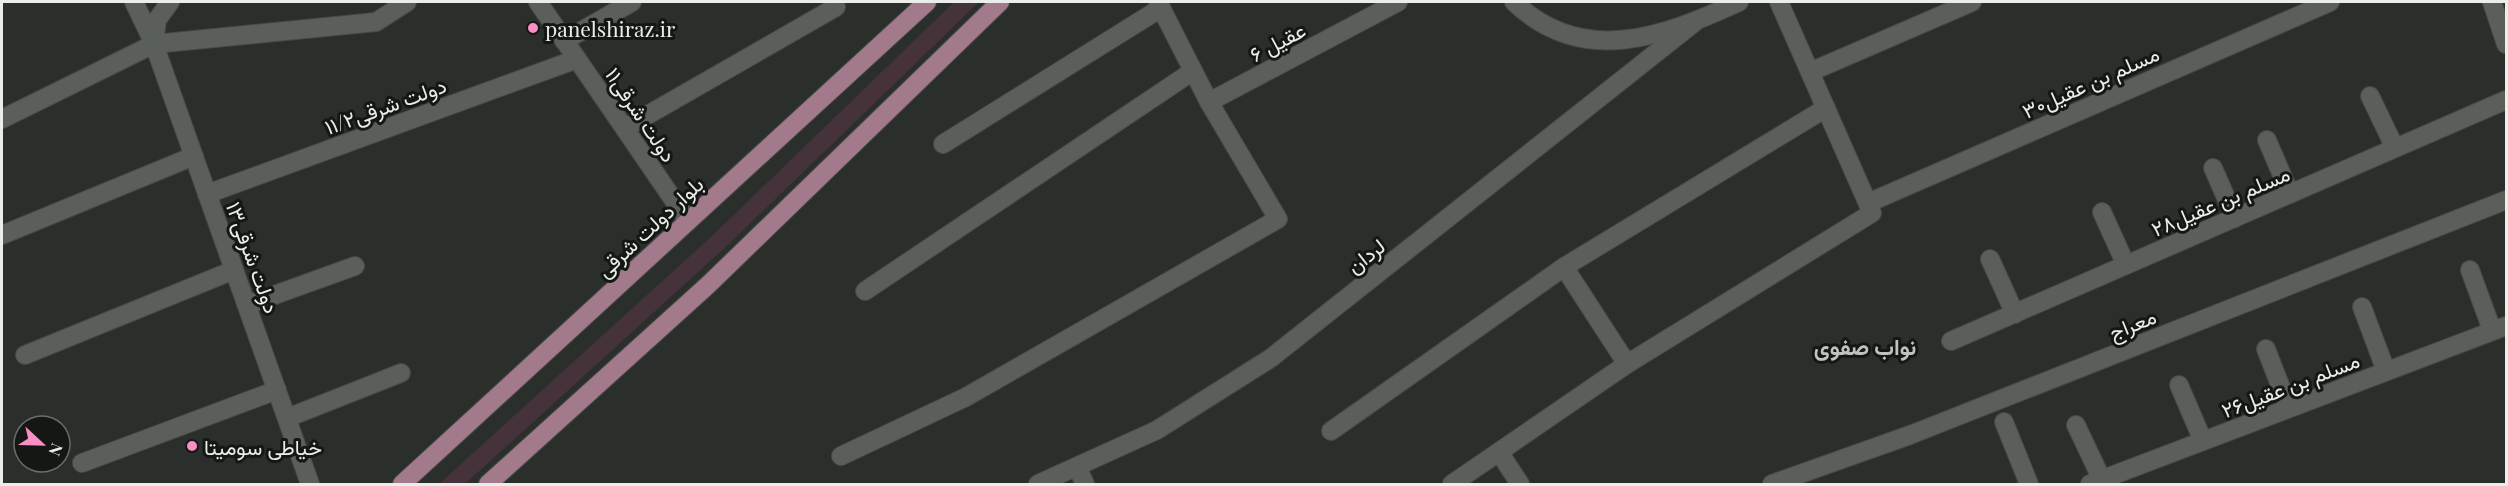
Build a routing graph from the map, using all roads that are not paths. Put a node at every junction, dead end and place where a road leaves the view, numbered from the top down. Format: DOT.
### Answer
graph roads {
  1 [pos="134,2"];
  2 [pos="170,2"];
  3 [pos="407,2"];
  4 [pos="538,2"];
  5 [pos="632,2"];
  6 [pos="927,2"];
  7 [pos="1000,2"];
  8 [pos="1398,2"];
  9 [pos="1514,2"];
  10 [pos="1739,2"];
  11 [pos="1779,2"];
  12 [pos="1972,2"];
  13 [pos="2330,2"];
  14 [pos="2492,2"];
  15 [pos="1159,5"];
  16 [pos="836,6"];
  17 [pos="1695,22"];
  18 [pos="2505,34"];
  19 [pos="564,40"];
  20 [pos="154,44"];
  21 [pos="577,59"];
  22 [pos="1193,71"];
  23 [pos="1810,72"];
  24 [pos="2370,96"];
  25 [pos="2506,100"];
  26 [pos="1209,102"];
  27 [pos="1826,108"];
  28 [pos="2,119"];
  29 [pos="625,128"];
  30 [pos="2267,140"];
  31 [pos="943,144"];
  32 [pos="2395,148"];
  33 [pos="194,156"];
  34 [pos="2213,168"];
  35 [pos="207,194"];
  36 [pos="2290,194"];
  37 [pos="2506,200"];
  38 [pos="1868,203"];
  39 [pos="2102,212"];
  40 [pos="2235,218"];
  41 [pos="688,221"];
  42 [pos="2,236"];
  43 [pos="1990,260"];
  44 [pos="2126,265"];
  45 [pos="355,266"];
  46 [pos="1564,267"];
  47 [pos="234,270"];
  48 [pos="2470,270"];
  49 [pos="865,291"];
  50 [pos="247,305"];
  51 [pos="2362,307"];
  52 [pos="2015,314"];
  53 [pos="2499,328"];
  54 [pos="1951,342"];
  55 [pos="2266,349"];
  56 [pos="25,355"];
  57 [pos="1627,364"];
  58 [pos="2386,371"];
  59 [pos="401,373"];
  60 [pos="2179,385"];
  61 [pos="277,390"];
  62 [pos="2289,408"];
  63 [pos="287,418"];
  64 [pos="2004,422"];
  65 [pos="2076,425"];
  66 [pos="1331,431"];
  67 [pos="2203,441"];
  68 [pos="1499,452"];
  69 [pos="841,456"];
  70 [pos="82,463"];
  71 [pos="1077,466"];
  72 [pos="2096,482"];
  73 [pos="310,484"];
  74 [pos="402,484"];
  75 [pos="488,484"];
  76 [pos="1038,484"];
  77 [pos="1085,484"];
  78 [pos="1452,484"];
  79 [pos="1520,484"];
  80 [pos="1772,484"];
  81 [pos="2029,484"];
  1 -- 20 [label="street, ۱۳دولت شرقی"];
  2 -- 20 [label="street"];
  3 -- 20 [label="street"];
  4 -- 19 [label="street, ۱۱دولت شرقی"];
  5 -- 19 [label="street"];
  6 -- 41 [label="main road, بلوار دولت شرقی"];
  7 -- 75 [label="main road"];
  8 -- 26 [label="street, عقیل ۶"];
  9 -- 17 [label="street"];
  10 -- 17 [label="street"];
  11 -- 23 [label="street"];
  12 -- 23 [label="street"];
  13 -- 38 [label="street, مسلم بن عقیل۳۰"];
  14 -- 18 [label="street"];
  15 -- 22 [label="street"];
  15 -- 31 [label="street"];
  16 -- 29 [label="street"];
  17 -- 71 [label="street, لردان"];
  19 -- 21 [label="street, ۱۱دولت شرقی"];
  20 -- 28 [label="street"];
  20 -- 33 [label="street, ۱۳دولت شرقی"];
  21 -- 29 [label="street, ۱۱دولت شرقی"];
  21 -- 35 [label="street, ۱۱/۲دولت شرقی"];
  22 -- 26 [label="street"];
  22 -- 49 [label="street"];
  23 -- 27 [label="street"];
  24 -- 32 [label="street"];
  25 -- 32 [label="street, مسلم بن عقیل۲۸"];
  26 -- 69 [label="street"];
  27 -- 38 [label="street"];
  27 -- 46 [label="street"];
  29 -- 41 [label="street, ۱۱دولت شرقی"];
  30 -- 36 [label="street"];
  32 -- 36 [label="street, مسلم بن عقیل۲۸"];
  33 -- 35 [label="street, ۱۳دولت شرقی"];
  33 -- 42 [label="street"];
  34 -- 40 [label="street"];
  35 -- 47 [label="street, ۱۳دولت شرقی"];
  36 -- 40 [label="street, مسلم بن عقیل۲۸"];
  37 -- 80 [label="street, معراج"];
  38 -- 57 [label="street"];
  39 -- 44 [label="street"];
  40 -- 44 [label="street, مسلم بن عقیل۲۸"];
  41 -- 74 [label="main road, بلوار دولت شرقی"];
  43 -- 52 [label="street"];
  44 -- 52 [label="street, مسلم بن عقیل۲۸"];
  45 -- 50 [label="street"];
  46 -- 57 [label="street"];
  46 -- 66 [label="street"];
  47 -- 50 [label="street, ۱۳دولت شرقی"];
  47 -- 56 [label="street"];
  48 -- 53 [label="street"];
  50 -- 61 [label="street, ۱۳دولت شرقی"];
  51 -- 58 [label="street"];
  52 -- 54 [label="street, مسلم بن عقیل۲۸"];
  53 -- 58 [label="street, مسلم بن عقیل۲۶"];
  55 -- 62 [label="street"];
  57 -- 68 [label="street"];
  58 -- 62 [label="street, مسلم بن عقیل۲۶"];
  59 -- 63 [label="street"];
  60 -- 67 [label="street"];
  61 -- 63 [label="street, ۱۳دولت شرقی"];
  61 -- 70 [label="street"];
  62 -- 67 [label="street, مسلم بن عقیل۲۶"];
  63 -- 73 [label="street, ۱۳دولت شرقی"];
  64 -- 81 [label="street"];
  65 -- 72 [label="street"];
  67 -- 72 [label="street, مسلم بن عقیل۲۶"];
  68 -- 78 [label="street"];
  68 -- 79 [label="street"];
  71 -- 76 [label="street, لردان"];
  71 -- 77 [label="street"];
}
